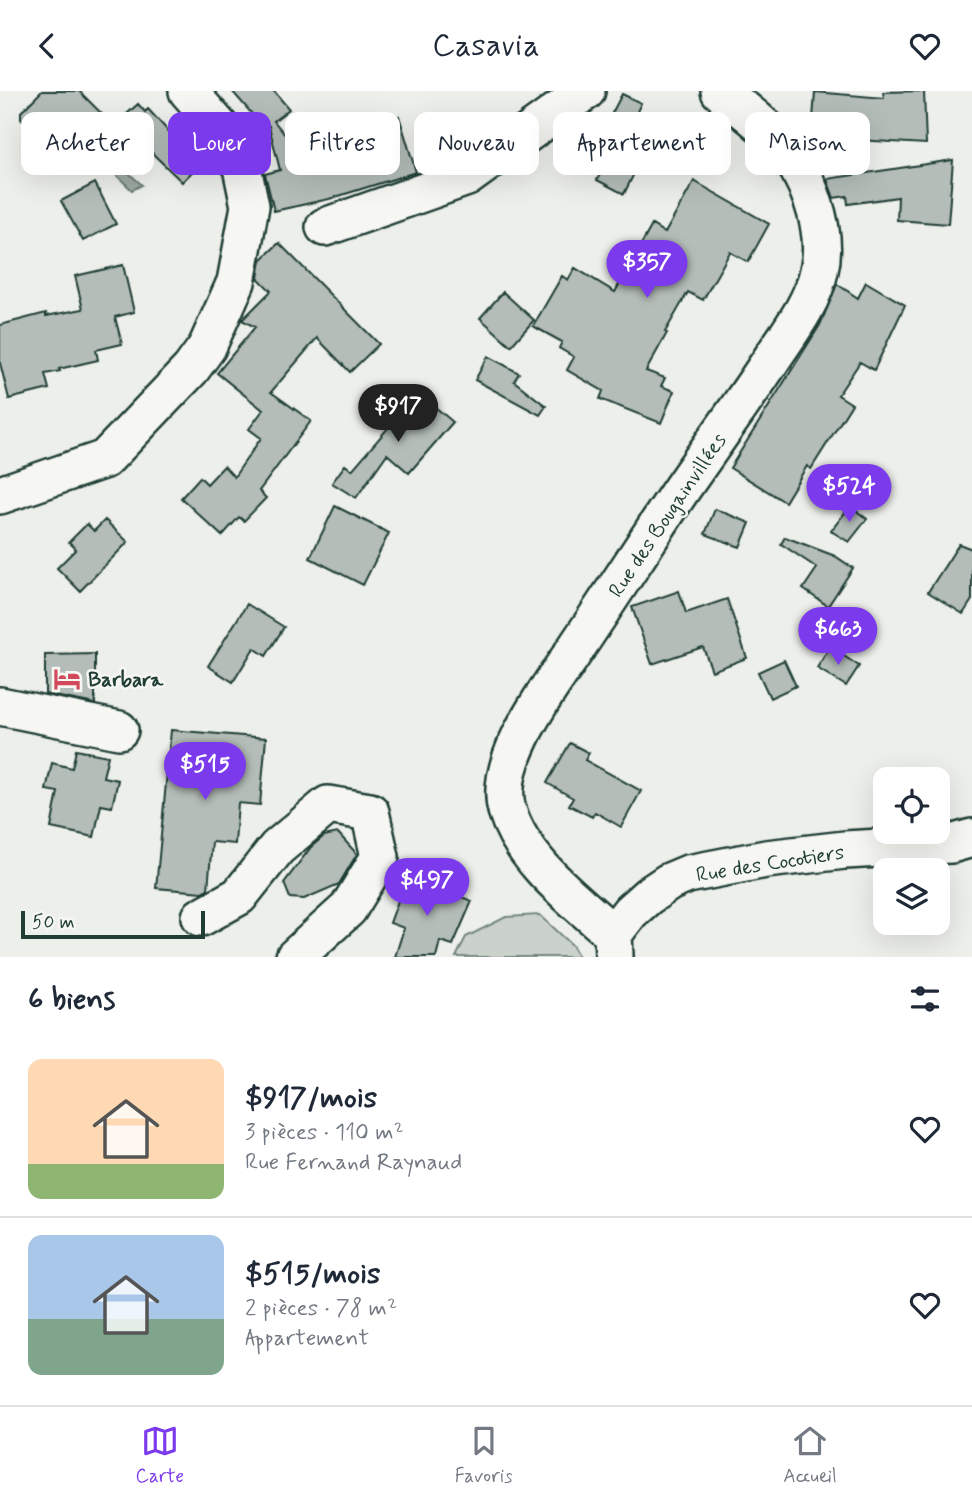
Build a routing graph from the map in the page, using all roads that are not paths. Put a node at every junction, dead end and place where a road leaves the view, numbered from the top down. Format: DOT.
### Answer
graph roads {
  1 [pos="188,91"];
  2 [pos="586,91"];
  3 [pos="720,91"];
  4 [pos="325,227"];
  5 [pos="0,495"];
  6 [pos="0,706"];
  7 [pos="119,730"];
  8 [pos="972,838"];
  9 [pos="201,917"];
  10 [pos="613,945"];
  11 [pos="295,957"];
  1 -- 5 [label="street"];
  2 -- 4 [label="street"];
  3 -- 10 [label="street, Rue des Bougainvillées"];
  6 -- 7 [label="street"];
  8 -- 10 [label="street, Rue des Cocotiers"];
  9 -- 11 [label="street"];
}
